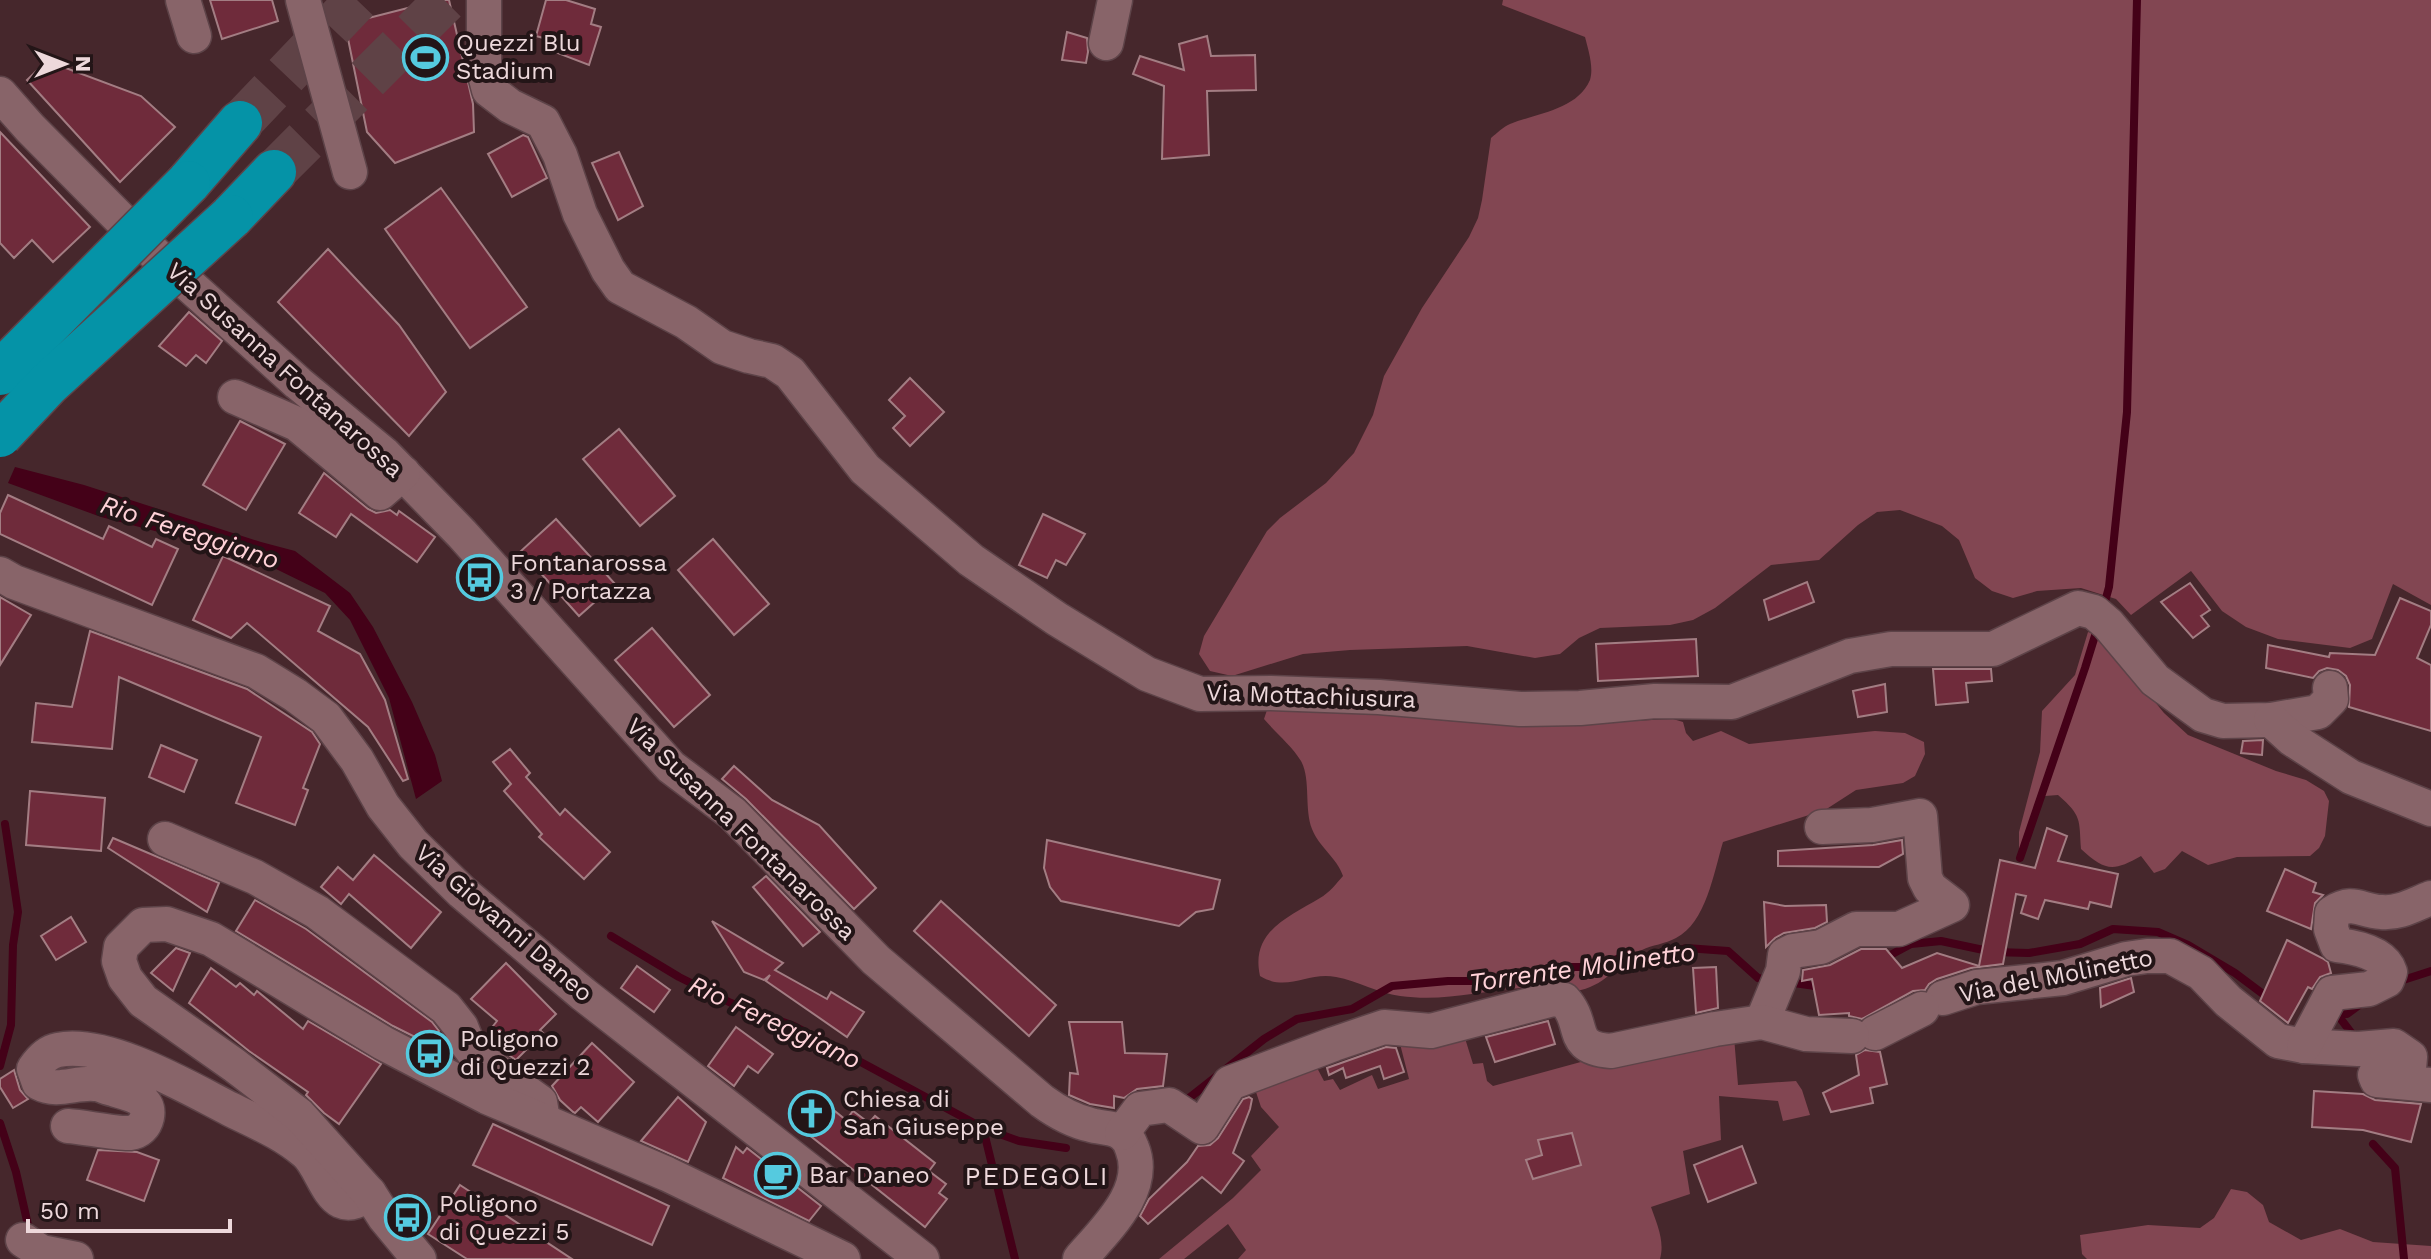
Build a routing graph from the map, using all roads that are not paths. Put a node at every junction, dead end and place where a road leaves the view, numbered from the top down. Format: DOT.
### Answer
graph roads {
  1 [pos="183,0"];
  2 [pos="303,0"];
  3 [pos="484,0"];
  4 [pos="1115,0"];
  5 [pos="194,36"];
  6 [pos="1106,43"];
  7 [pos="0,94"];
  8 [pos="240,123"];
  9 [pos="274,172"];
  10 [pos="350,172"];
  11 [pos="0,373"];
  12 [pos="235,397"];
  13 [pos="0,435"];
  14 [pos="403,473"];
  15 [pos="0,574"];
  16 [pos="2330,688"];
  17 [pos="2271,720"];
  18 [pos="2431,809"];
  19 [pos="1822,827"];
  20 [pos="165,839"];
  21 [pos="2431,898"];
  22 [pos="1772,998"];
  23 [pos="2304,1046"];
  24 [pos="2431,1085"];
  25 [pos="544,1122"];
  26 [pos="68,1126"];
  27 [pos="1122,1133"];
  28 [pos="369,1193"];
  29 [pos="29,1245"];
  30 [pos="1089,1248"];
  31 [pos="76,1259"];
  32 [pos="419,1259"];
  33 [pos="843,1259"];
  34 [pos="922,1259"];
  1 -- 5 [label="street"];
  2 -- 10 [label="street"];
  3 -- 17 [label="street, Via Mottachiusura"];
  4 -- 6 [label="street"];
  7 -- 14 [label="street, Via Susanna Fontanarossa"];
  8 -- 11 [label="highway, bridge"];
  9 -- 13 [label="highway, bridge"];
  12 -- 14 [label="street"];
  14 -- 27 [label="street, Via Susanna Fontanarossa"];
  15 -- 34 [label="street, Via Giovanni Daneo"];
  16 -- 17 [label="street, Via Mottachiusura"];
  17 -- 18 [label="street"];
  19 -- 22 [label="street"];
  20 -- 25 [label="street"];
  21 -- 23 [label="street"];
  22 -- 23 [label="street, Via del Molinetto"];
  22 -- 27 [label="street, Via del Molinetto"];
  23 -- 24 [label="street, Via del Molinetto"];
  25 -- 28 [label="street"];
  25 -- 33 [label="street"];
  26 -- 28 [label="street"];
  27 -- 30 [label="street"];
  28 -- 32 [label="street"];
  29 -- 31 [label="street"];
}
